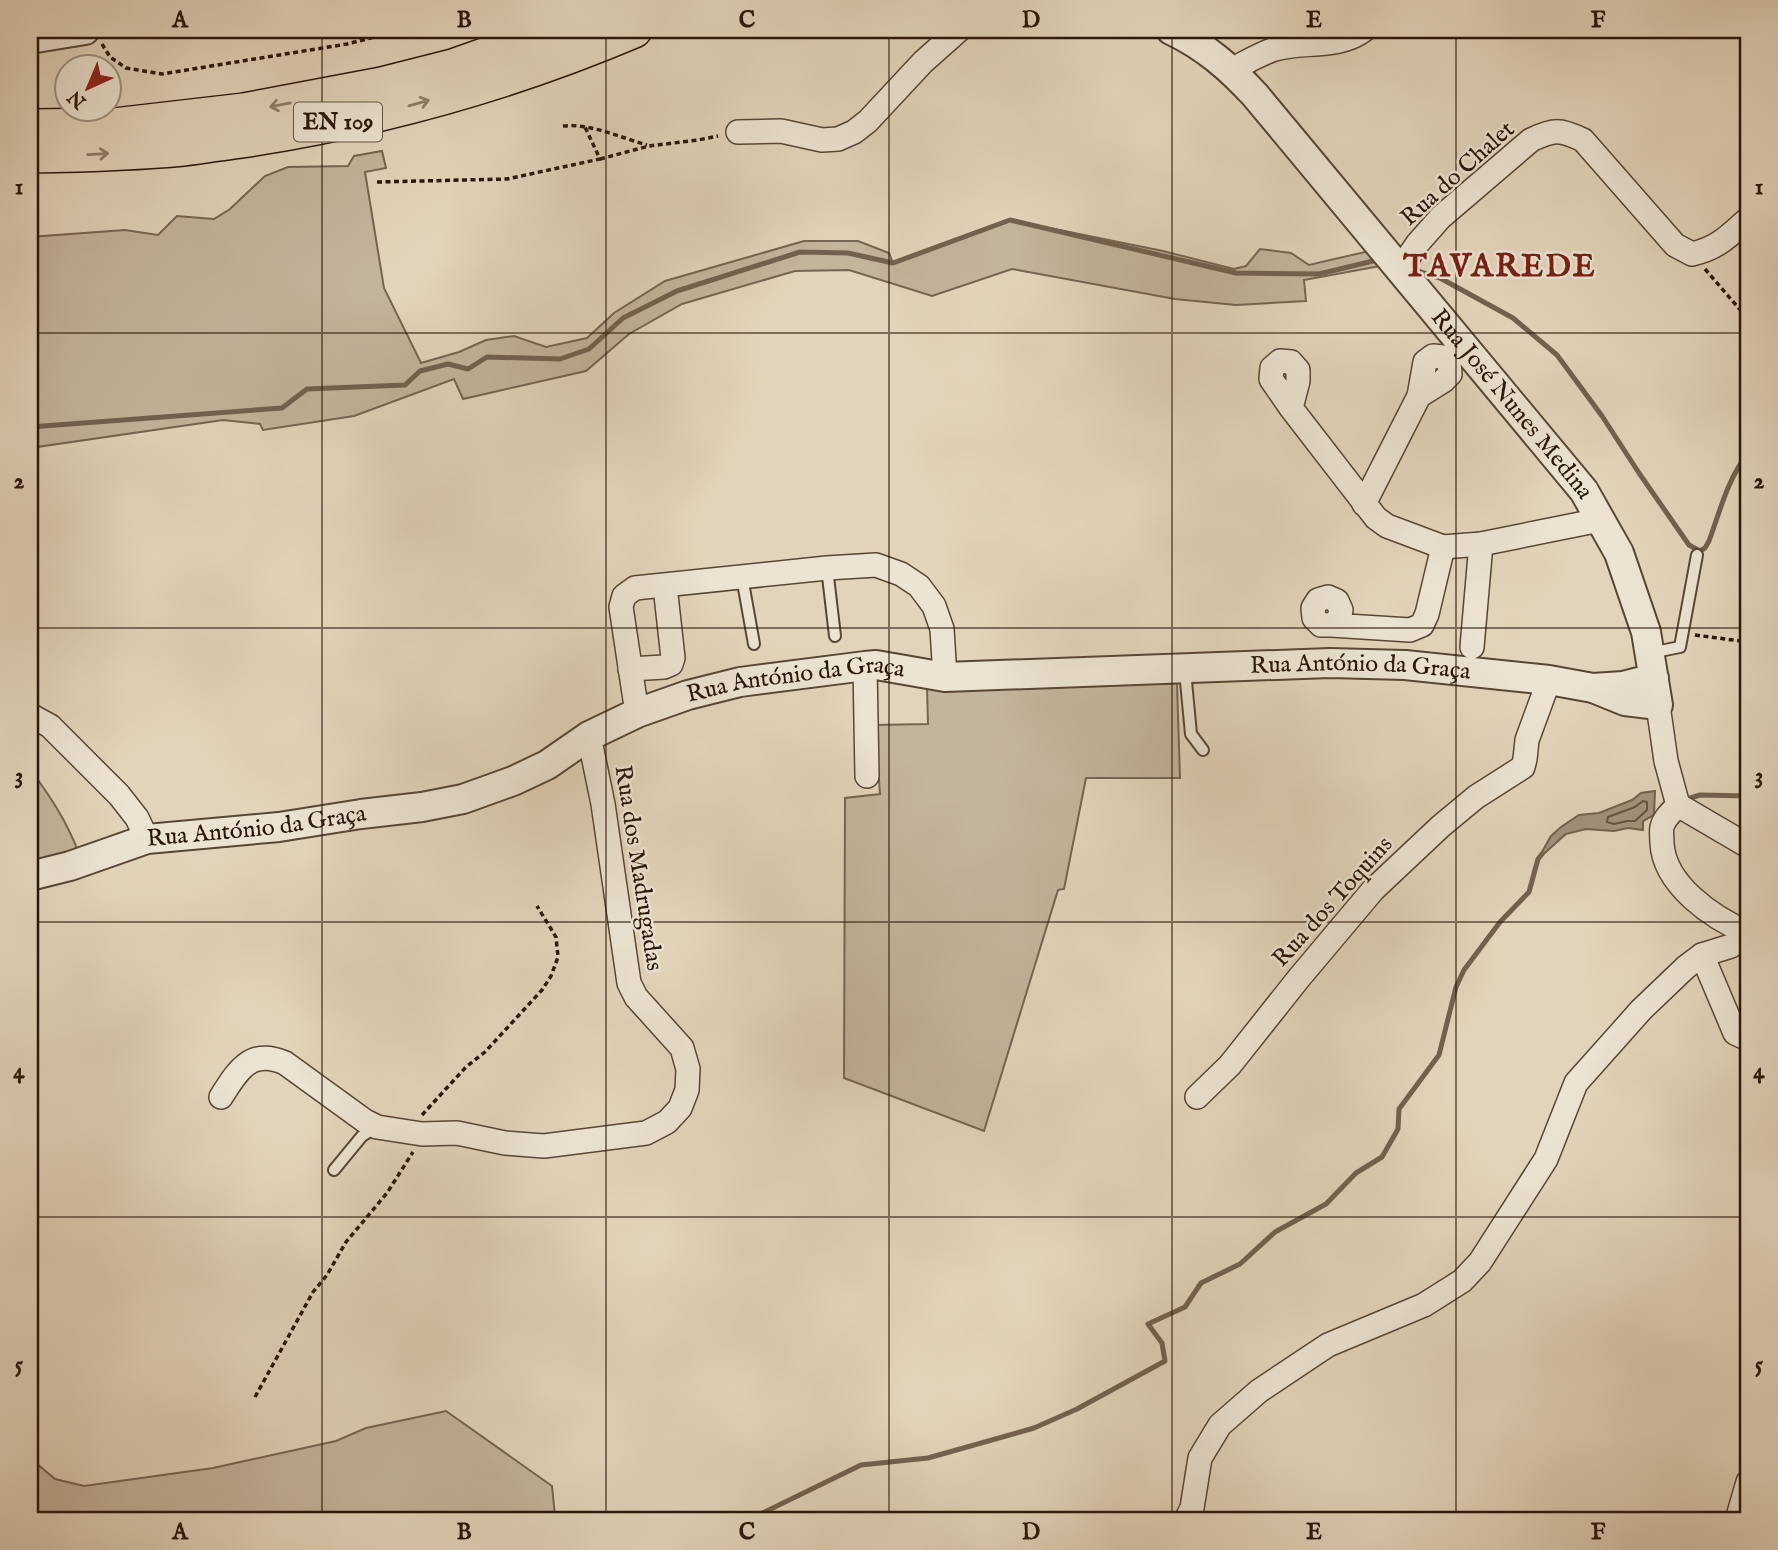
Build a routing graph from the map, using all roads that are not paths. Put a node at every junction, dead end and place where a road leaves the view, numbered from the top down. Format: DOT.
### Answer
graph roads {
  1 [pos="558,30"];
  2 [pos="634,30"];
  3 [pos="959,30"];
  4 [pos="1171,30"];
  5 [pos="1364,30"];
  6 [pos="92,34"];
  7 [pos="30,39"];
  8 [pos="1231,69"];
  9 [pos="30,127"];
  10 [pos="738,132"];
  11 [pos="30,155"];
  12 [pos="1748,219"];
  13 [pos="1400,269"];
  14 [pos="1419,396"];
  15 [pos="1291,408"];
  16 [pos="1364,504"];
  17 [pos="1600,520"];
  18 [pos="1481,544"];
  19 [pos="1443,547"];
  20 [pos="1697,555"];
  21 [pos="827,568"];
  22 [pos="742,577"];
  23 [pos="665,586"];
  24 [pos="1331,625"];
  25 [pos="835,636"];
  26 [pos="754,644"];
  27 [pos="1472,647"];
  28 [pos="865,666"];
  29 [pos="1185,668"];
  30 [pos="630,669"];
  31 [pos="945,677"];
  32 [pos="1654,679"];
  33 [pos="1549,680"];
  34 [pos="637,713"];
  35 [pos="30,715"];
  36 [pos="589,736"];
  37 [pos="1203,750"];
  38 [pos="867,776"];
  39 [pos="1678,805"];
  40 [pos="147,839"];
  41 [pos="1748,846"];
  42 [pos="30,876"];
  43 [pos="1748,931"];
  44 [pos="1702,955"];
  45 [pos="1748,1039"];
  46 [pos="221,1097"];
  47 [pos="1197,1097"];
  48 [pos="377,1126"];
  49 [pos="334,1170"];
  50 [pos="1748,1482"];
  51 [pos="1186,1520"];
  52 [pos="1737,1520"];
  1 -- 9 [label="main road, EN 109, one-way"];
  11 -- 2 [label="main road, EN 109, one-way"];
  3 -- 10 [label="street"];
  4 -- 8 [label="street, Rua José Nunes Medina"];
  5 -- 8 [label="street"];
  6 -- 7 [label="street"];
  8 -- 13 [label="street, Rua José Nunes Medina"];
  12 -- 13 [label="street, Rua do Chalet"];
  13 -- 17 [label="street, Rua José Nunes Medina"];
  14 -- 16 [label="street"];
  15 -- 16 [label="street"];
  16 -- 19 [label="street"];
  17 -- 18 [label="street"];
  17 -- 32 [label="street, Rua José Nunes Medina"];
  18 -- 19 [label="street"];
  18 -- 27 [label="street"];
  19 -- 24 [label="street"];
  20 -- 32 [label="lane"];
  21 -- 22 [label="street"];
  21 -- 25 [label="lane"];
  21 -- 31 [label="street"];
  22 -- 23 [label="street"];
  22 -- 26 [label="lane"];
  23 -- 30 [label="street"];
  23 -- 30 [label="street"];
  28 -- 31 [label="street, Rua António da Graça"];
  28 -- 34 [label="street, Rua António da Graça"];
  28 -- 38 [label="street"];
  29 -- 31 [label="street, Rua António da Graça"];
  29 -- 33 [label="street, Rua António da Graça"];
  29 -- 37 [label="lane"];
  30 -- 34 [label="street"];
  32 -- 33 [label="street, Rua António da Graça"];
  32 -- 39 [label="street"];
  33 -- 47 [label="street, Rua dos Toquins"];
  34 -- 36 [label="street, Rua António da Graça"];
  35 -- 40 [label="street"];
  36 -- 40 [label="street, Rua António da Graça"];
  36 -- 48 [label="street, Rua dos Madrugadas"];
  39 -- 41 [label="street"];
  39 -- 43 [label="street"];
  40 -- 42 [label="street, Rua António da Graça"];
  43 -- 44 [label="street"];
  44 -- 45 [label="street"];
  44 -- 51 [label="street"];
  46 -- 48 [label="street, Rua dos Madrugadas"];
  48 -- 49 [label="lane"];
  50 -- 52 [label="street"];
}
